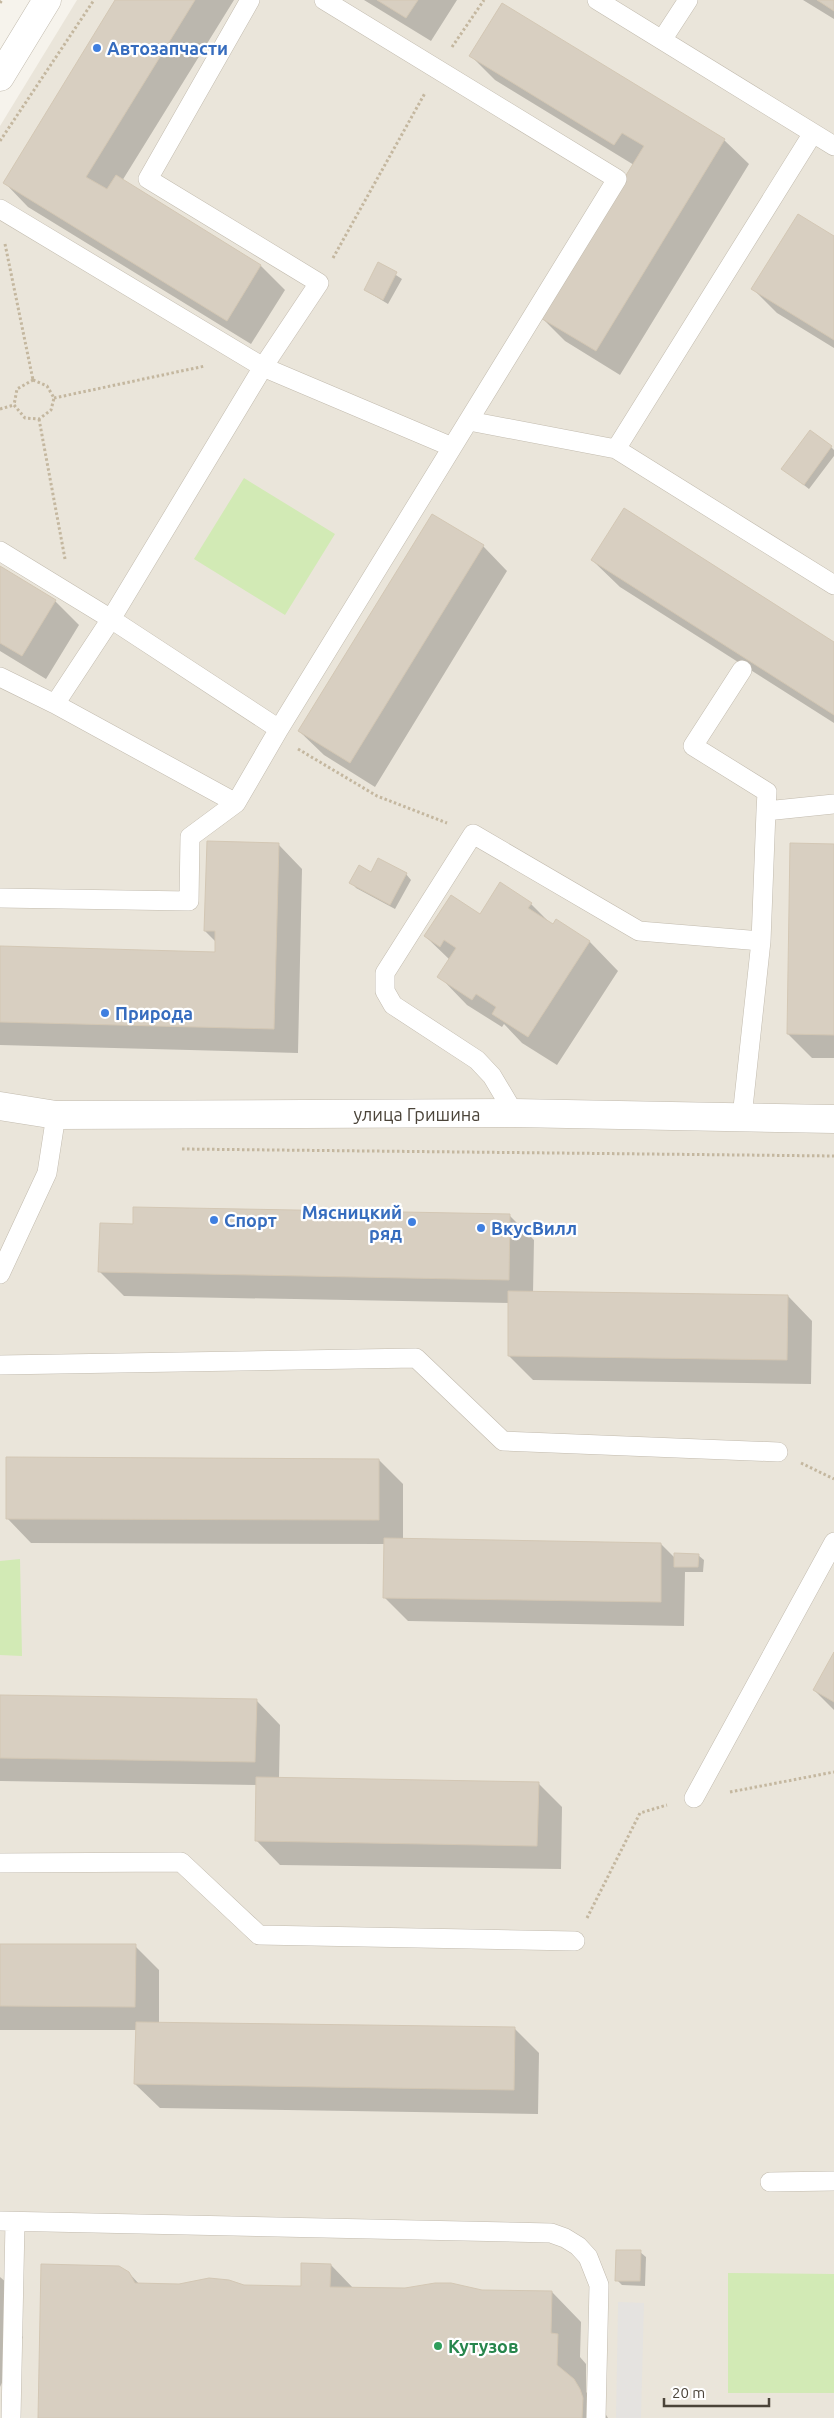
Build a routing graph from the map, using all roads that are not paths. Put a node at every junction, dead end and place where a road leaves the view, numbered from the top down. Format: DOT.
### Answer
graph roads {
  1 [pos="47,0"];
  2 [pos="250,0"];
  3 [pos="324,0"];
  4 [pos="597,0"];
  5 [pos="688,0"];
  6 [pos="662,40"];
  7 [pos="0,77"];
  8 [pos="813,133"];
  9 [pos="834,146"];
  10 [pos="0,209"];
  11 [pos="263,367"];
  12 [pos="469,420"];
  13 [pos="452,447"];
  14 [pos="616,449"];
  15 [pos="0,551"];
  16 [pos="834,585"];
  17 [pos="111,619"];
  18 [pos="742,670"];
  19 [pos="0,676"];
  20 [pos="55,704"];
  21 [pos="278,732"];
  22 [pos="236,803"];
  23 [pos="834,804"];
  24 [pos="766,811"];
  25 [pos="0,898"];
  26 [pos="761,941"];
  27 [pos="0,1106"];
  28 [pos="514,1113"];
  29 [pos="56,1115"];
  30 [pos="742,1117"];
  31 [pos="834,1119"];
  32 [pos="0,1274"];
  33 [pos="0,1365"];
  34 [pos="778,1452"];
  35 [pos="834,1542"];
  36 [pos="694,1798"];
  37 [pos="0,1863"];
  38 [pos="575,1941"];
  39 [pos="834,2181"];
  40 [pos="770,2182"];
  41 [pos="7,2222"];
  42 [pos="11,2418"];
  43 [pos="596,2418"];
  1 -- 7 [label="street"];
  2 -- 11 [label="lane"];
  3 -- 12 [label="lane"];
  4 -- 6 [label="lane"];
  5 -- 6 [label="lane"];
  6 -- 8 [label="lane"];
  8 -- 9 [label="lane"];
  8 -- 14 [label="lane"];
  10 -- 11 [label="lane"];
  11 -- 13 [label="lane"];
  11 -- 17 [label="lane"];
  12 -- 13 [label="lane"];
  12 -- 14 [label="lane"];
  13 -- 21 [label="lane"];
  14 -- 16 [label="lane"];
  15 -- 17 [label="lane"];
  17 -- 20 [label="lane"];
  17 -- 21 [label="lane"];
  18 -- 24 [label="lane"];
  19 -- 20 [label="lane"];
  20 -- 22 [label="lane"];
  21 -- 22 [label="lane"];
  22 -- 25 [label="lane"];
  23 -- 24 [label="lane"];
  24 -- 26 [label="lane"];
  26 -- 28 [label="lane"];
  26 -- 30 [label="lane"];
  27 -- 29 [label="street, улица Гришина"];
  28 -- 29 [label="street, улица Гришина"];
  28 -- 30 [label="street, улица Гришина"];
  29 -- 32 [label="lane"];
  30 -- 31 [label="street, улица Гришина"];
  33 -- 34 [label="lane"];
  35 -- 36 [label="lane"];
  37 -- 38 [label="lane"];
  39 -- 40 [label="lane"];
  41 -- 42 [label="lane"];
  41 -- 43 [label="lane"];
}
